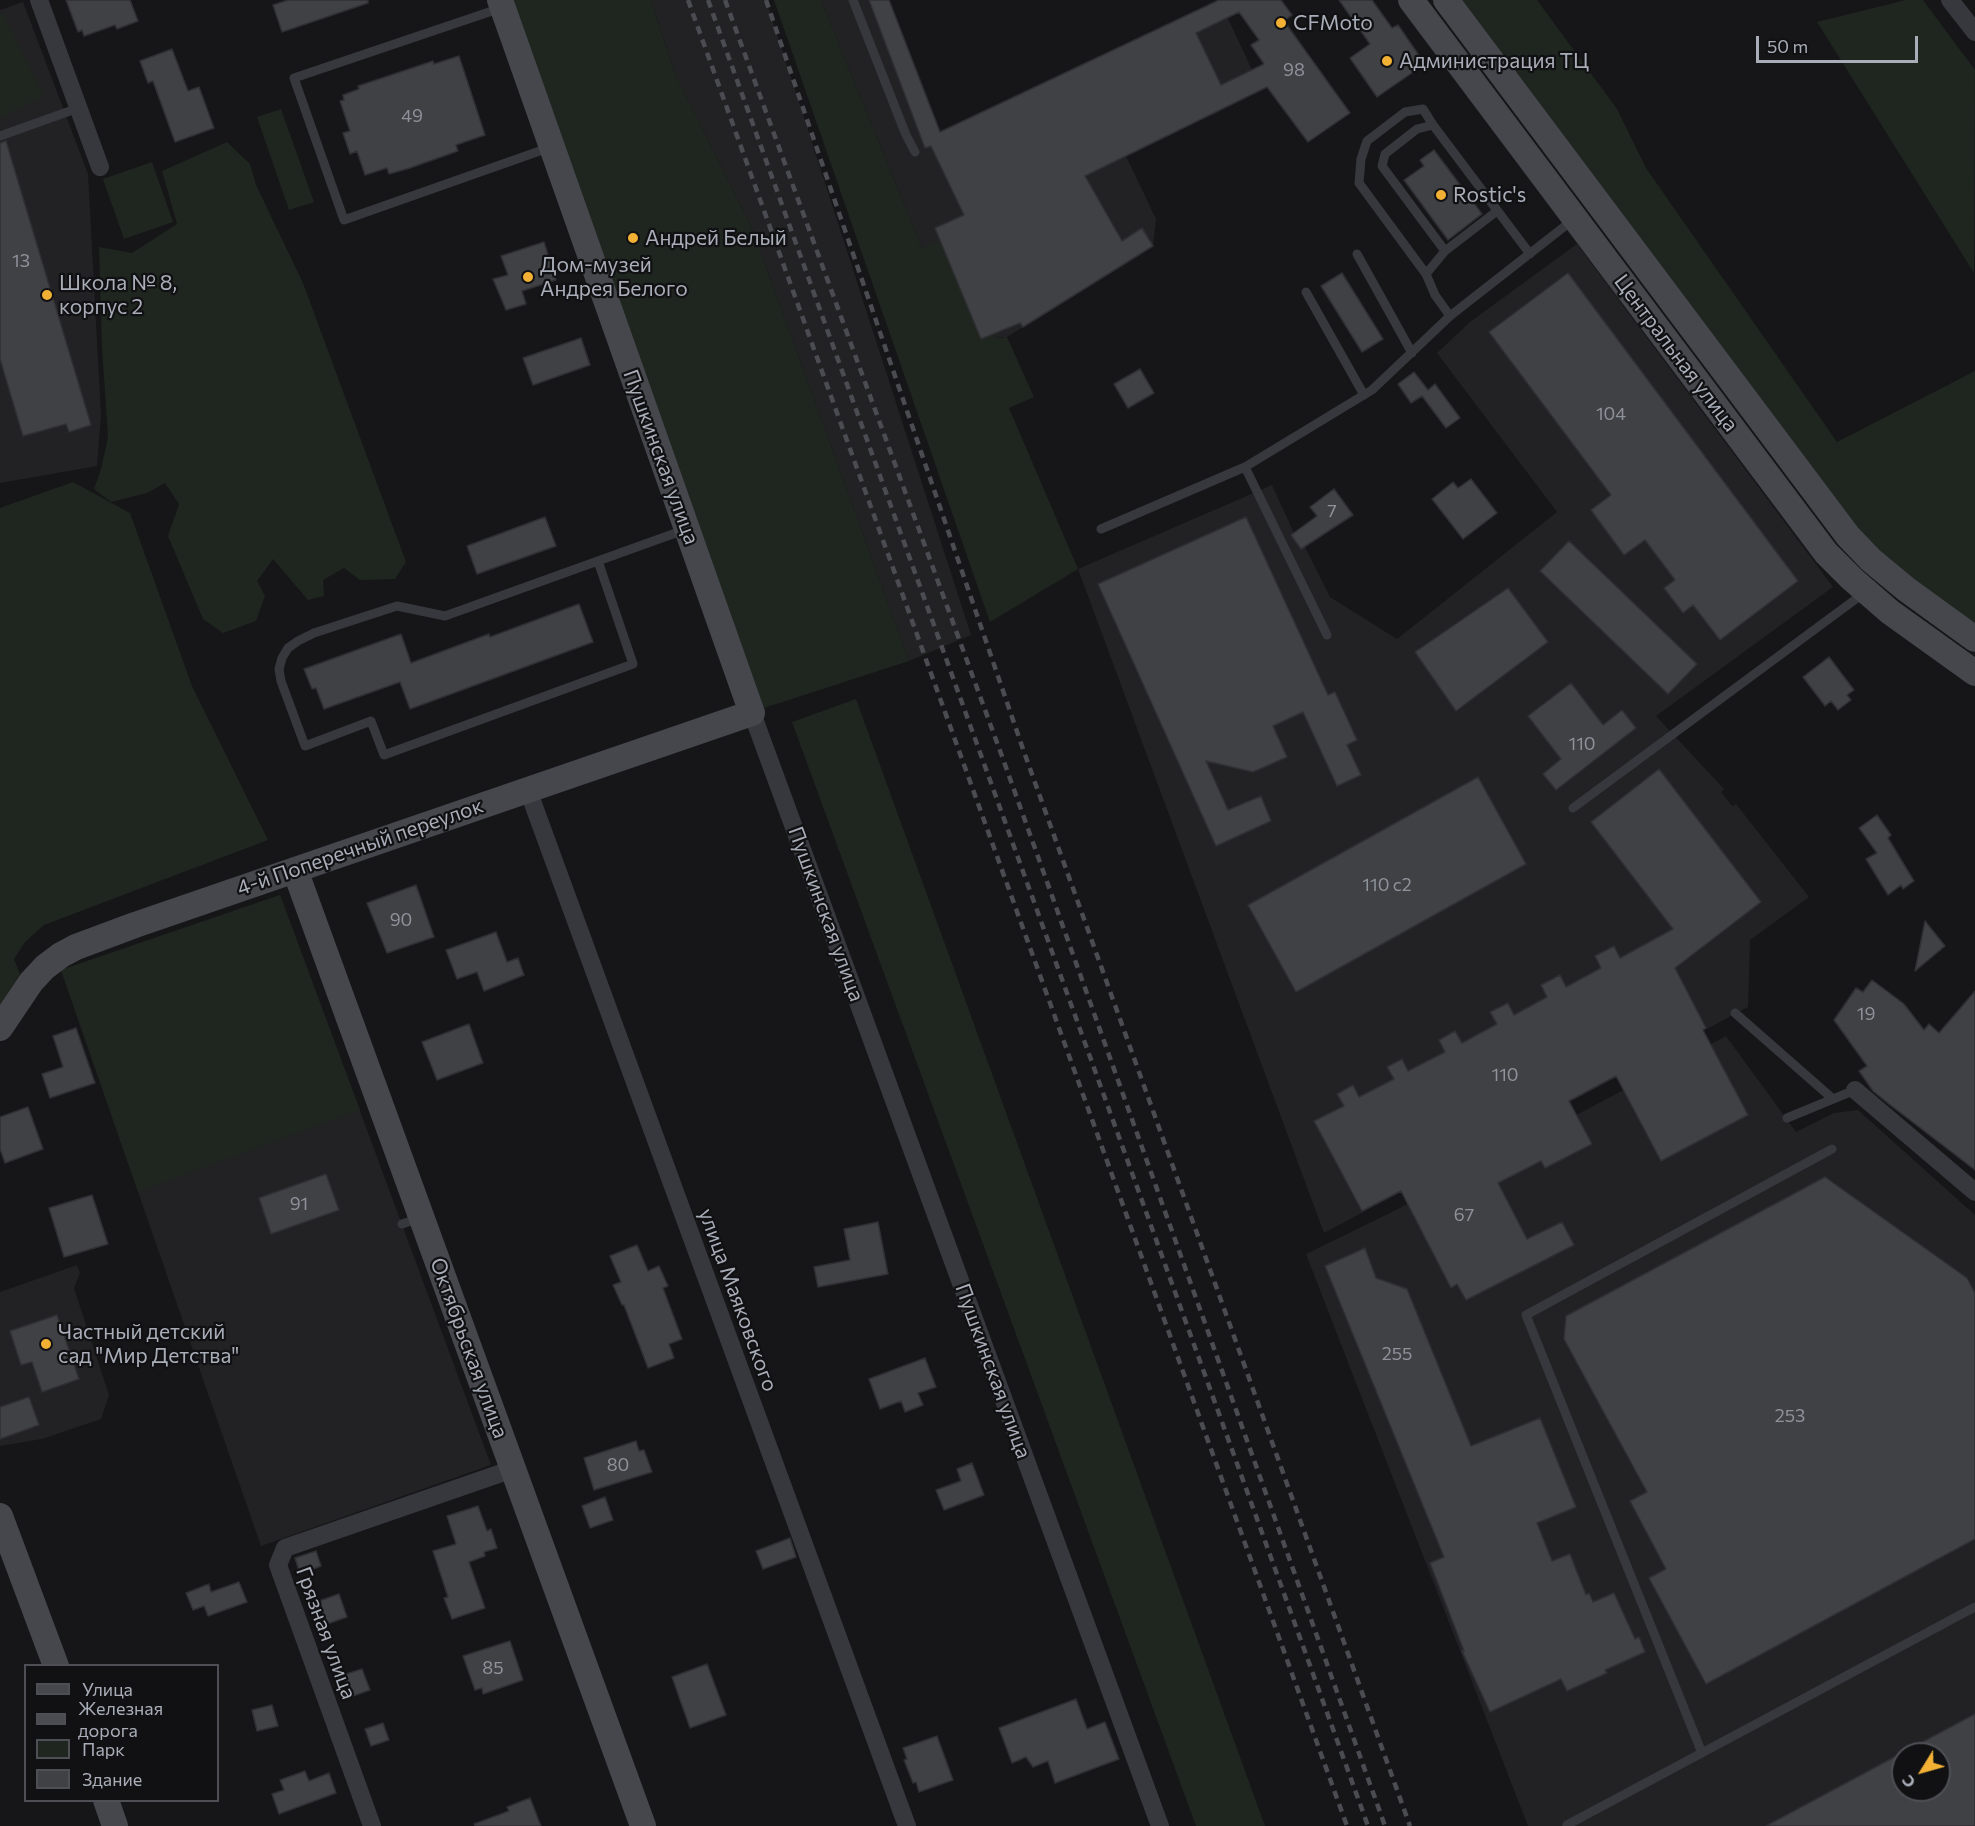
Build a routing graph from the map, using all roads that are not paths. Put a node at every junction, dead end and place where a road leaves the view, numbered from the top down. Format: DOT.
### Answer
graph roads {
  1 [pos="39,0"];
  2 [pos="853,0"];
  3 [pos="1411,0"];
  4 [pos="1446,0"];
  5 [pos="1950,0"];
  6 [pos="502,3"];
  7 [pos="1975,32"];
  8 [pos="70,111"];
  9 [pos="1434,125"];
  10 [pos="0,136"];
  11 [pos="551,147"];
  12 [pos="915,152"];
  13 [pos="100,166"];
  14 [pos="1497,211"];
  15 [pos="1575,218"];
  16 [pos="1445,251"];
  17 [pos="1357,254"];
  18 [pos="1530,254"];
  19 [pos="1426,274"];
  20 [pos="1306,292"];
  21 [pos="1450,316"];
  22 [pos="1412,352"];
  23 [pos="1364,395"];
  24 [pos="1245,467"];
  25 [pos="686,529"];
  26 [pos="1101,530"];
  27 [pos="598,561"];
  28 [pos="1866,592"];
  29 [pos="1327,635"];
  30 [pos="1975,639"];
  31 [pos="1975,673"];
  32 [pos="752,713"];
  33 [pos="528,790"];
  34 [pos="1573,808"];
  35 [pos="295,870"];
  36 [pos="1735,1013"];
  37 [pos="0,1028"];
  38 [pos="1856,1090"];
  39 [pos="1833,1099"];
  40 [pos="1787,1118"];
  41 [pos="1832,1149"];
  42 [pos="1975,1192"];
  43 [pos="513,1468"];
  44 [pos="0,1516"];
  45 [pos="1975,1607"];
  46 [pos="56,1664"];
  47 [pos="1702,1753"];
  48 [pos="107,1802"];
  49 [pos="1567,1825"];
  50 [pos="115,1826"];
  51 [pos="372,1826"];
  52 [pos="643,1826"];
  53 [pos="907,1826"];
  54 [pos="1160,1826"];
  1 -- 13 [label="street"];
  2 -- 12 [label="lane"];
  3 -- 15 [label="street, Центральная улица"];
  4 -- 30 [label="street, Центральная улица"];
  5 -- 7 [label="street"];
  6 -- 11 [label="street, Пушкинская улица"];
  6 -- 11 [label="lane"];
  8 -- 10 [label="lane"];
  9 -- 14 [label="lane"];
  9 -- 16 [label="lane"];
  9 -- 19 [label="lane"];
  11 -- 25 [label="street, Пушкинская улица"];
  14 -- 16 [label="lane"];
  14 -- 18 [label="lane"];
  15 -- 18 [label="lane"];
  15 -- 28 [label="street, Центральная улица"];
  16 -- 19 [label="lane"];
  17 -- 22 [label="lane"];
  18 -- 21 [label="lane"];
  19 -- 21 [label="lane"];
  20 -- 23 [label="lane"];
  21 -- 22 [label="lane"];
  22 -- 23 [label="lane"];
  23 -- 24 [label="lane"];
  24 -- 26 [label="lane"];
  24 -- 29 [label="lane"];
  25 -- 27 [label="lane"];
  25 -- 32 [label="street, Пушкинская улица"];
  27 -- 27 [label="lane"];
  28 -- 31 [label="street, Центральная улица"];
  28 -- 34 [label="lane"];
  32 -- 33 [label="street, 4-й Поперечный переулок"];
  32 -- 54 [label="street, Пушкинская улица"];
  33 -- 35 [label="street, 4-й Поперечный переулок"];
  33 -- 53 [label="street, улица Маяковского"];
  35 -- 37 [label="street, 4-й Поперечный переулок"];
  35 -- 43 [label="street, Октябрьская улица"];
  36 -- 39 [label="lane"];
  38 -- 39 [label="lane"];
  38 -- 42 [label="street"];
  39 -- 40 [label="lane"];
  41 -- 47 [label="lane"];
  43 -- 51 [label="street, Грязная улица"];
  43 -- 52 [label="street, Октябрьская улица"];
  44 -- 46 [label="street"];
  45 -- 47 [label="lane"];
  47 -- 49 [label="lane"];
  48 -- 50 [label="street"];
}
